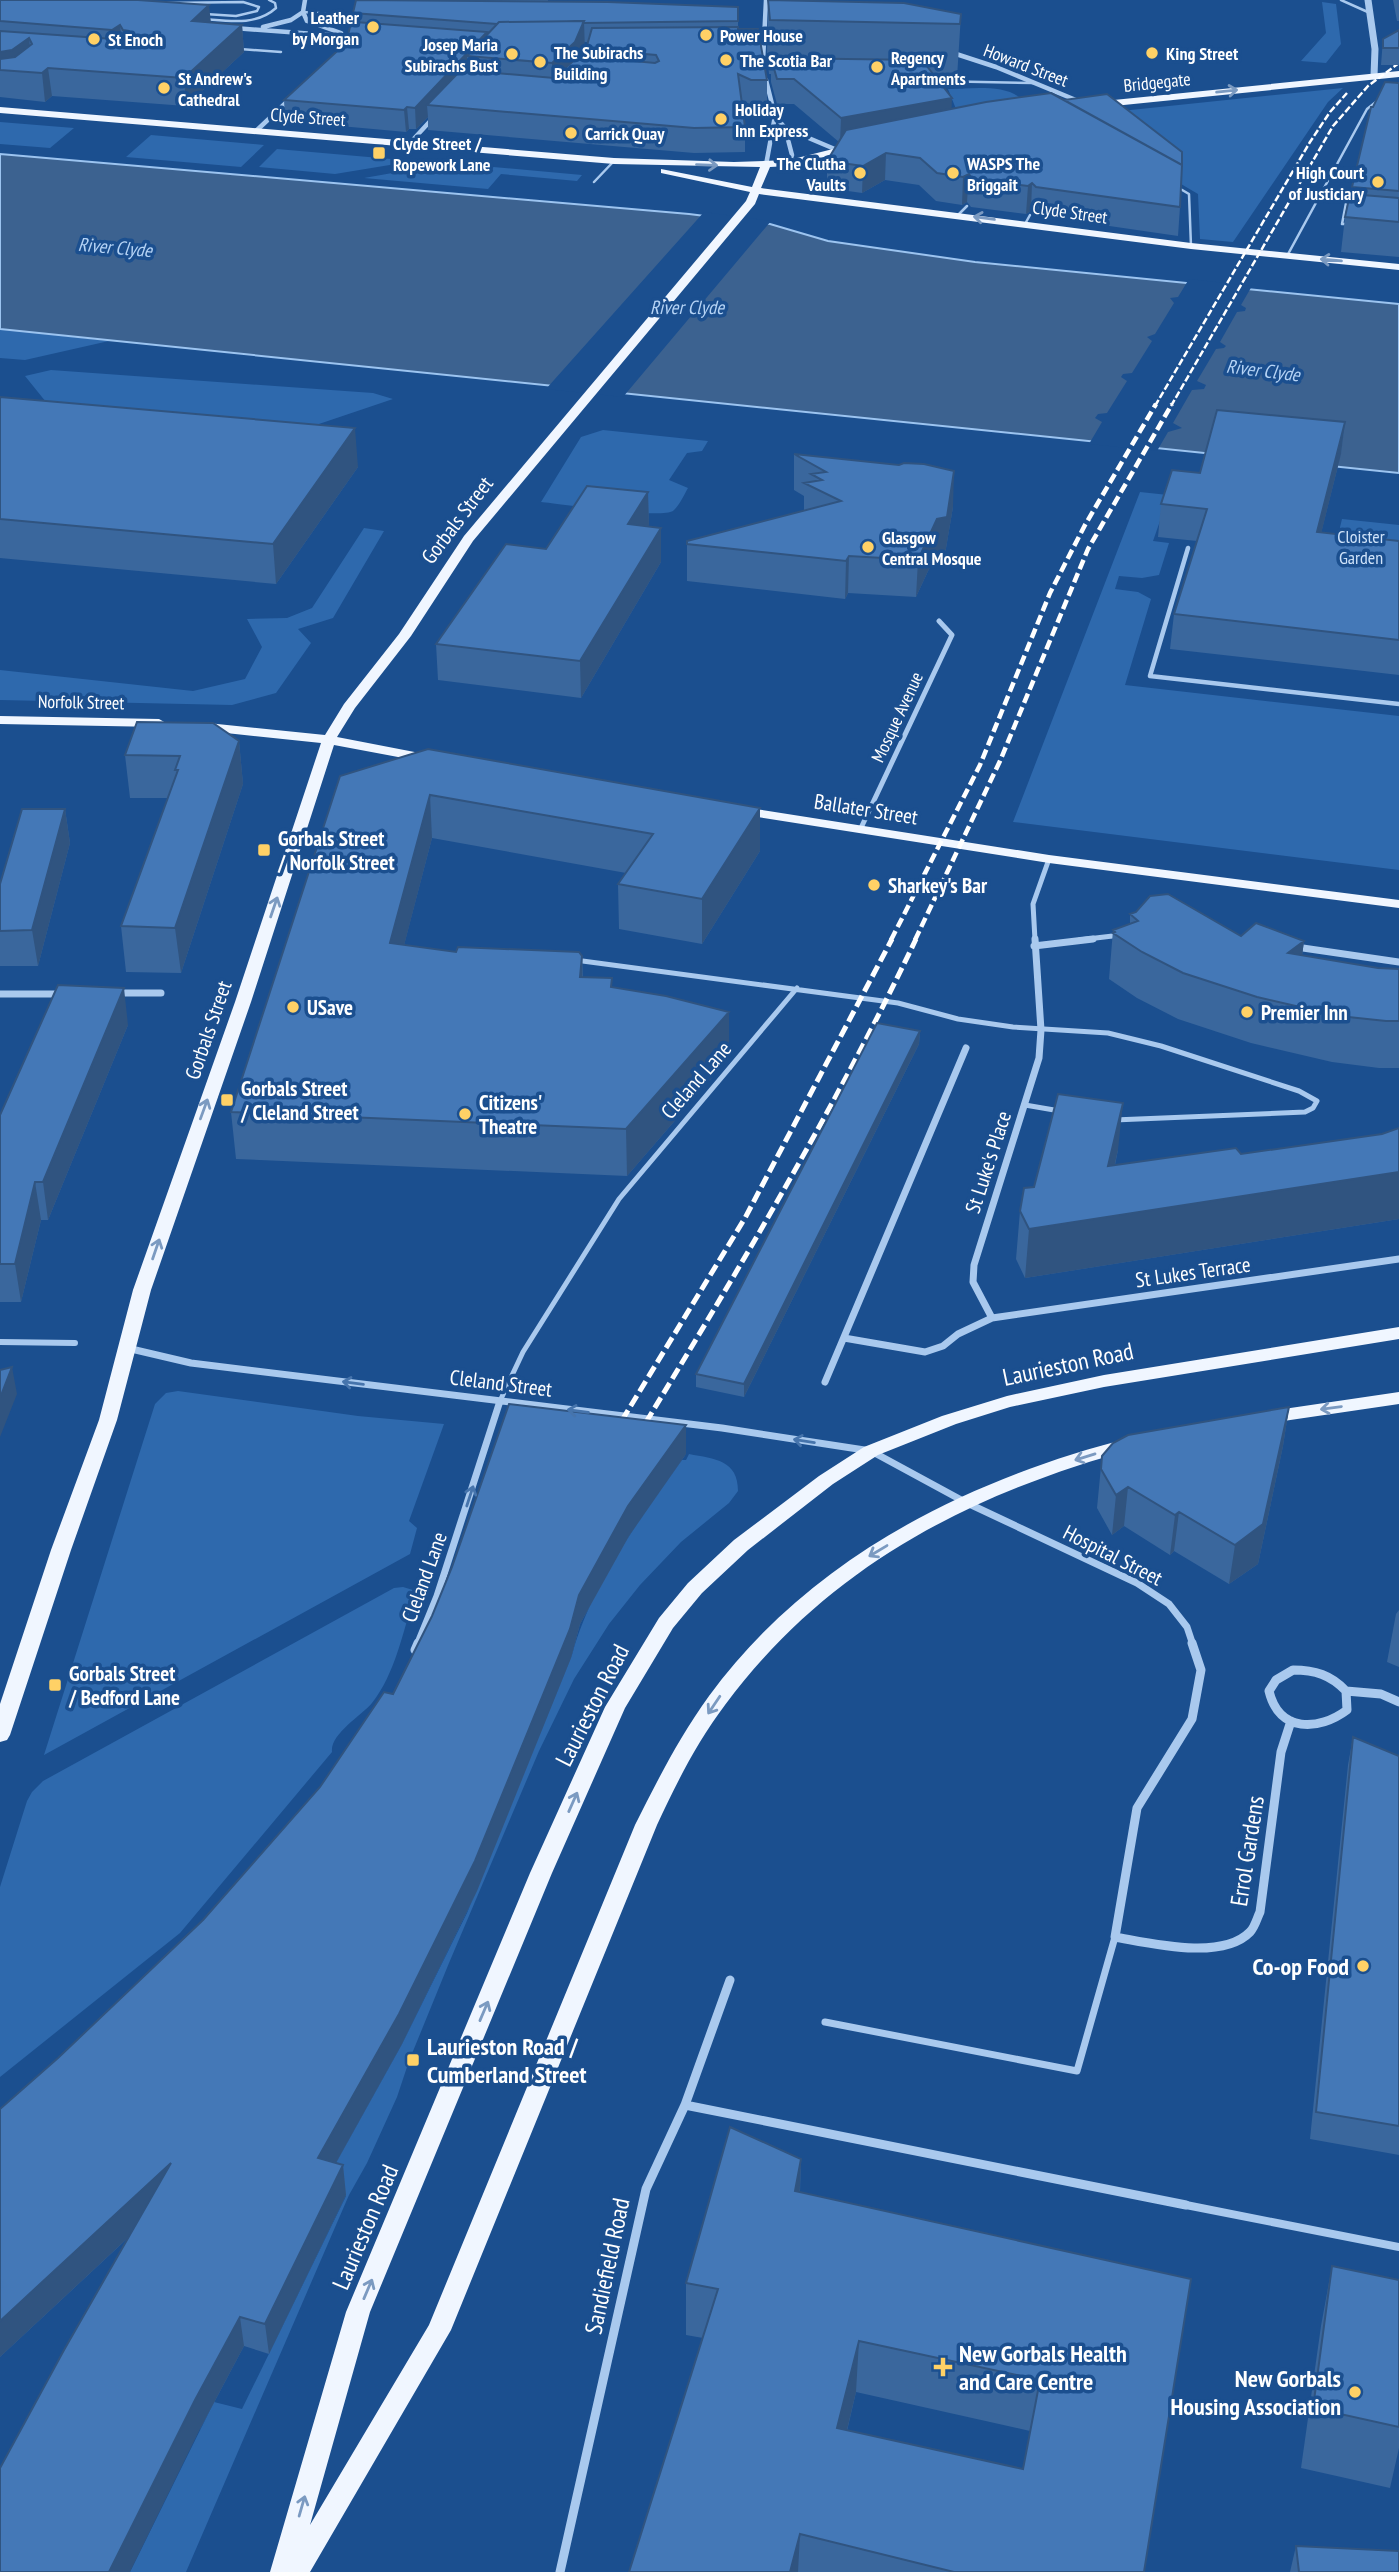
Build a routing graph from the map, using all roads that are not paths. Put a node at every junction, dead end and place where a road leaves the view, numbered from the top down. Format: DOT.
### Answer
graph roads {
  1 [pos="269,0"];
  2 [pos="305,0"];
  3 [pos="766,0"];
  4 [pos="1341,0"];
  5 [pos="1368,0"];
  6 [pos="165,3"];
  7 [pos="303,12"];
  8 [pos="1370,13"];
  9 [pos="201,14"];
  10 [pos="362,16"];
  11 [pos="196,18"];
  12 [pos="228,28"];
  13 [pos="241,29"];
  14 [pos="355,37"];
  15 [pos="346,47"];
  16 [pos="762,47"];
  17 [pos="775,47"];
  18 [pos="228,48"];
  19 [pos="939,50"];
  20 [pos="281,52"];
  21 [pos="764,66"];
  22 [pos="1399,74"];
  23 [pos="1374,76"];
  24 [pos="765,78"];
  25 [pos="778,78"];
  26 [pos="923,81"];
  27 [pos="1033,83"];
  28 [pos="297,92"];
  29 [pos="1384,95"];
  30 [pos="1086,106"];
  31 [pos="1065,108"];
  32 [pos="0,110"];
  33 [pos="435,116"];
  34 [pos="775,116"];
  35 [pos="785,128"];
  36 [pos="256,131"];
  37 [pos="410,143"];
  38 [pos="869,144"];
  39 [pos="837,150"];
  40 [pos="614,161"];
  41 [pos="789,163"];
  42 [pos="766,165"];
  43 [pos="1167,181"];
  44 [pos="594,182"];
  45 [pos="758,191"];
  46 [pos="1347,198"];
  47 [pos="967,206"];
  48 [pos="958,215"];
  49 [pos="1353,225"];
  50 [pos="1191,246"];
  51 [pos="1287,256"];
  52 [pos="1399,267"];
  53 [pos="1188,548"];
  54 [pos="939,621"];
  55 [pos="1399,704"];
  56 [pos="0,720"];
  57 [pos="329,740"];
  58 [pos="447,761"];
  59 [pos="722,807"];
  60 [pos="860,830"];
  61 [pos="1049,859"];
  62 [pos="1399,904"];
  63 [pos="1132,933"];
  64 [pos="1034,946"];
  65 [pos="1290,946"];
  66 [pos="570,961"];
  67 [pos="1399,962"];
  68 [pos="797,988"];
  69 [pos="161,992"];
  70 [pos="67,993"];
  71 [pos="108,993"];
  72 [pos="0,994"];
  73 [pos="1041,1030"];
  74 [pos="966,1048"];
  75 [pos="1025,1105"];
  76 [pos="1066,1112"];
  77 [pos="1107,1119"];
  78 [pos="1399,1259"];
  79 [pos="992,1318"];
  80 [pos="1399,1334"];
  81 [pos="844,1338"];
  82 [pos="0,1342"];
  83 [pos="75,1343"];
  84 [pos="126,1348"];
  85 [pos="825,1382"];
  86 [pos="1399,1398"];
  87 [pos="500,1401"];
  88 [pos="1249,1421"];
  89 [pos="1157,1439"];
  90 [pos="871,1451"];
  91 [pos="965,1502"];
  92 [pos="413,1655"];
  93 [pos="1346,1691"];
  94 [pos="1399,1702"];
  95 [pos="1291,1721"];
  96 [pos="0,1735"];
  97 [pos="1115,1937"];
  98 [pos="730,1980"];
  99 [pos="825,2022"];
  100 [pos="685,2105"];
  101 [pos="1186,2205"];
  102 [pos="1399,2247"];
  103 [pos="284,2572"];
  104 [pos="296,2572"];
  105 [pos="560,2572"];
  1 -- 11 [label="lane"];
  2 -- 7 [label="street"];
  3 -- 16 [label="street"];
  4 -- 8 [label="lane"];
  5 -- 8 [label="street"];
  6 -- 9 [label="lane"];
  7 -- 10 [label="lane"];
  7 -- 13 [label="street"];
  7 -- 14 [label="street"];
  8 -- 23 [label="street"];
  12 -- 13 [label="street"];
  13 -- 14 [label="street"];
  14 -- 15 [label="street"];
  16 -- 17 [label="street"];
  16 -- 21 [label="street"];
  18 -- 20 [label="lane"];
  19 -- 27 [label="street, Howard Street"];
  22 -- 23 [label="main road, Bridgegate"];
  30 -- 23 [label="main road, Bridgegate, one-way"];
  24 -- 25 [label="lane"];
  24 -- 34 [label="street"];
  26 -- 27 [label="lane"];
  27 -- 30 [label="street, Howard Street"];
  28 -- 36 [label="street"];
  29 -- 51 [label="lane"];
  30 -- 31 [label="main road, Bridgegate"];
  32 -- 36 [label="main road, Clyde Street"];
  33 -- 37 [label="street"];
  34 -- 35 [label="street"];
  34 -- 42 [label="street"];
  35 -- 39 [label="street"];
  35 -- 41 [label="street"];
  36 -- 37 [label="main road, Clyde Street"];
  37 -- 40 [label="main road, Clyde Street"];
  38 -- 39 [label="main road"];
  39 -- 41 [label="main road, Clyde Street"];
  40 -- 42 [label="main road, Clyde Street, one-way"];
  40 -- 44 [label="lane"];
  40 -- 45 [label="main road, Clyde Street"];
  41 -- 42 [label="main road, Clyde Street"];
  41 -- 45 [label="main road"];
  42 -- 45 [label="main road"];
  43 -- 50 [label="lane"];
  45 -- 48 [label="main road, Clyde Street"];
  45 -- 57 [label="main road, Gorbals Street"];
  46 -- 49 [label="lane"];
  47 -- 48 [label="lane"];
  50 -- 48 [label="main road, Clyde Street, one-way"];
  50 -- 51 [label="main road, Clyde Street"];
  52 -- 51 [label="main road, Clyde Street, one-way"];
  53 -- 55 [label="lane"];
  54 -- 60 [label="street, Mosque Avenue"];
  56 -- 57 [label="main road, Norfolk Street"];
  57 -- 58 [label="main road"];
  84 -- 57 [label="main road, Gorbals Street, one-way"];
  59 -- 60 [label="main road, Ballater Street"];
  60 -- 61 [label="main road, Ballater Street"];
  61 -- 62 [label="main road, Ballater Street"];
  61 -- 64 [label="street, St Luke's Place"];
  63 -- 64 [label="street"];
  64 -- 73 [label="street, St Luke's Place"];
  65 -- 67 [label="street"];
  66 -- 68 [label="lane"];
  68 -- 73 [label="lane"];
  68 -- 87 [label="lane, Cleland Lane"];
  69 -- 71 [label="street"];
  70 -- 72 [label="street"];
  73 -- 75 [label="street, St Luke's Place"];
  73 -- 77 [label="lane"];
  74 -- 81 [label="street"];
  75 -- 76 [label="lane"];
  75 -- 79 [label="street, St Luke's Place"];
  78 -- 79 [label="street, St Lukes Terrace"];
  79 -- 81 [label="street"];
  80 -- 90 [label="main road, Laurieston Road"];
  81 -- 85 [label="street"];
  82 -- 83 [label="street"];
  87 -- 84 [label="street, Cleland Street, one-way"];
  84 -- 96 [label="main road, Gorbals Street"];
  86 -- 88 [label="main road, one-way"];
  90 -- 87 [label="street, Cleland Street, one-way"];
  92 -- 87 [label="street, Cleland Lane, one-way"];
  89 -- 91 [label="main road, one-way"];
  90 -- 91 [label="street, Hospital Street"];
  103 -- 90 [label="main road, Laurieston Road, one-way"];
  91 -- 97 [label="street, Hospital Street"];
  91 -- 104 [label="main road, one-way"];
  93 -- 94 [label="street"];
  93 -- 95 [label="street"];
  93 -- 95 [label="street"];
  95 -- 97 [label="street, Errol Gardens"];
  97 -- 99 [label="lane"];
  98 -- 100 [label="street, Sandiefield Road"];
  100 -- 101 [label="street"];
  100 -- 105 [label="street, Sandiefield Road"];
  101 -- 102 [label="street"];
}
